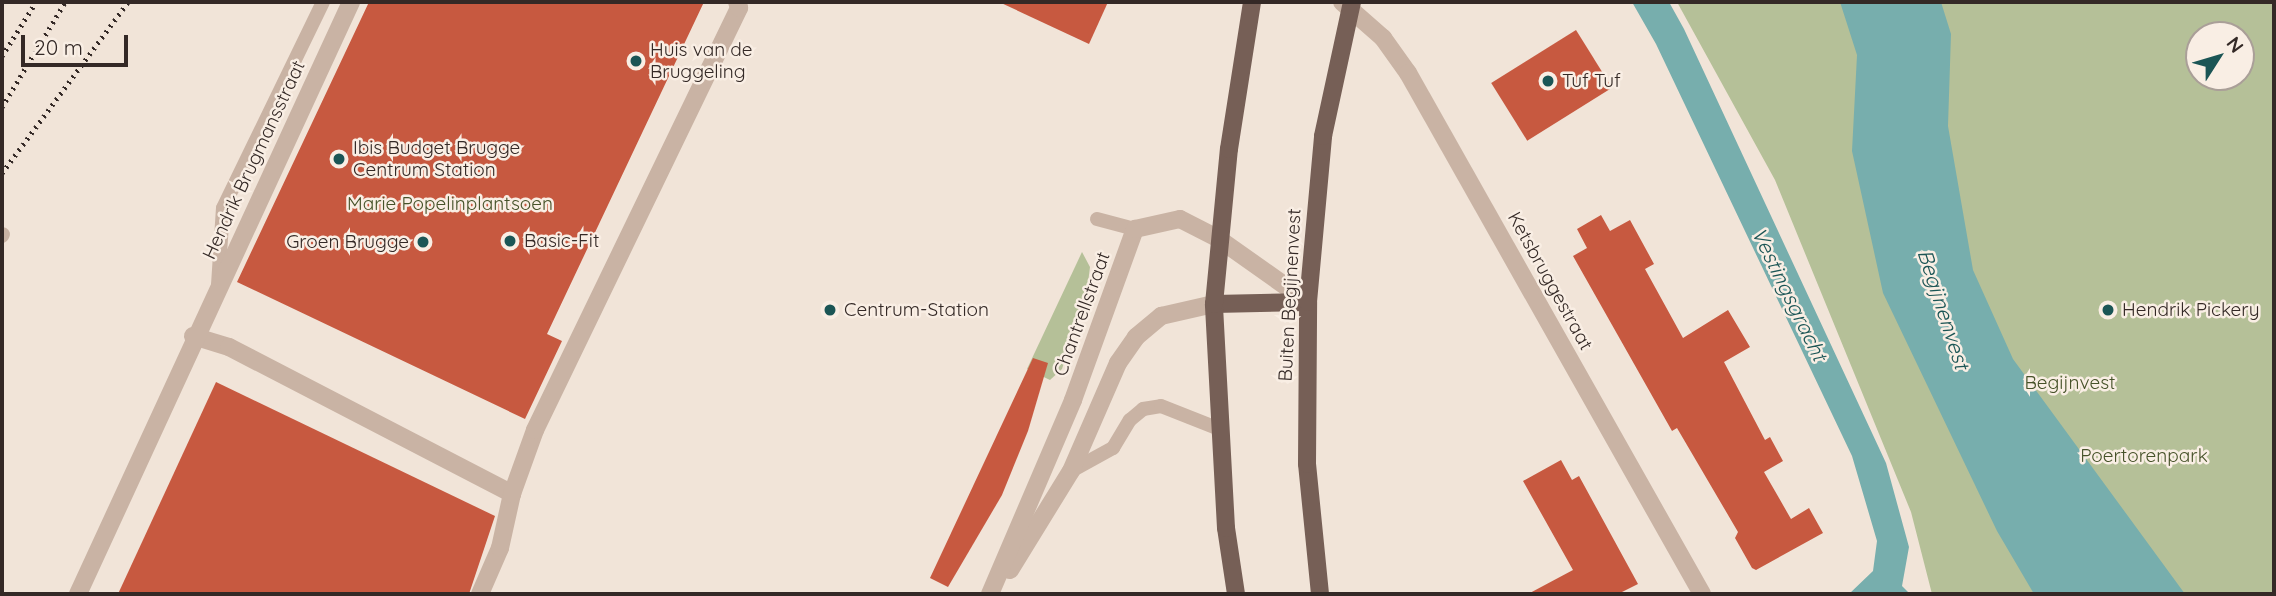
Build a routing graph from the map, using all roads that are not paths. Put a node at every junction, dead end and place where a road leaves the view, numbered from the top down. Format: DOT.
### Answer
graph roads {
  1 [pos="323,2"];
  2 [pos="351,2"];
  3 [pos="737,2"];
  4 [pos="1252,2"];
  5 [pos="1348,4"];
  6 [pos="1097,219"];
  7 [pos="1135,229"];
  8 [pos="1219,239"];
  9 [pos="218,286"];
  10 [pos="1308,302"];
  11 [pos="1214,304"];
  12 [pos="193,336"];
  13 [pos="1219,429"];
  14 [pos="1071,471"];
  15 [pos="512,494"];
  16 [pos="78,594"];
  17 [pos="480,594"];
  18 [pos="990,594"];
  19 [pos="996,594"];
  20 [pos="1236,594"];
  21 [pos="1320,594"];
  22 [pos="1702,594"];
  1 -- 9 [label="lane"];
  2 -- 9 [label="street, Hendrik Brugmansstraat"];
  3 -- 15 [label="street"];
  4 -- 8 [label="main road"];
  5 -- 10 [label="main road, Buiten Begijnenvest"];
  5 -- 22 [label="street, Ketsbruggestraat"];
  6 -- 7 [label="lane"];
  7 -- 8 [label="street"];
  7 -- 18 [label="street, Chantrellstraat"];
  8 -- 10 [label="street"];
  8 -- 11 [label="main road"];
  9 -- 12 [label="street, Hendrik Brugmansstraat"];
  10 -- 11 [label="main road"];
  10 -- 21 [label="main road, Buiten Begijnenvest"];
  11 -- 13 [label="main road"];
  11 -- 14 [label="street"];
  12 -- 15 [label="street"];
  12 -- 16 [label="street, Hendrik Brugmansstraat"];
  13 -- 14 [label="lane"];
  13 -- 20 [label="main road"];
  14 -- 19 [label="street"];
  15 -- 17 [label="street"];
}
